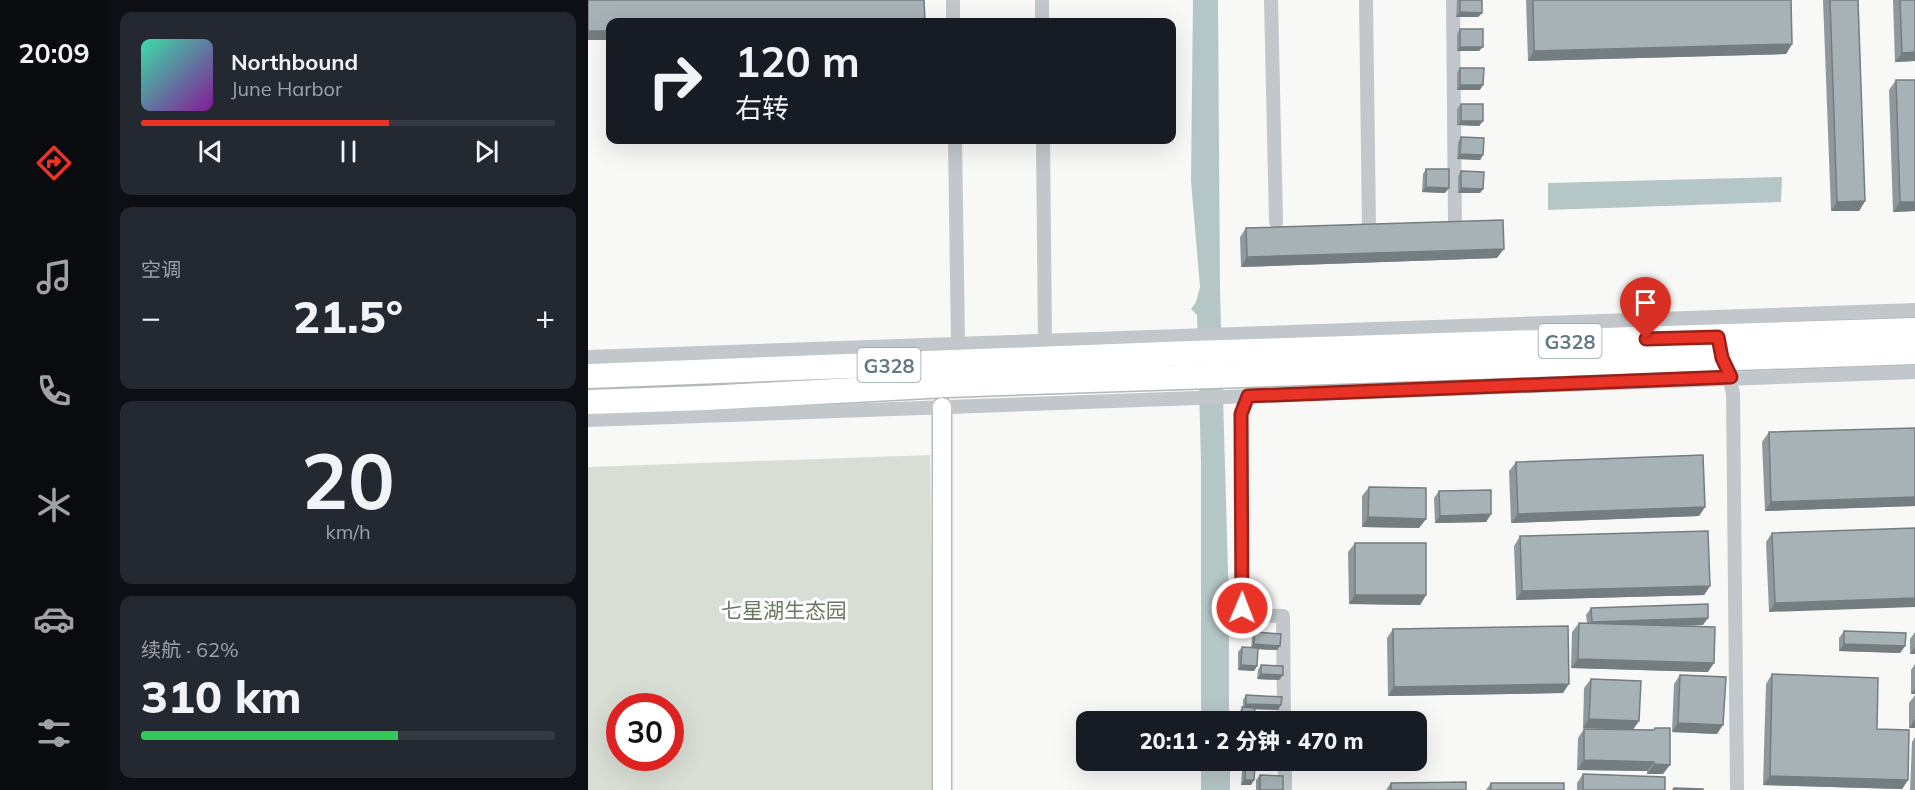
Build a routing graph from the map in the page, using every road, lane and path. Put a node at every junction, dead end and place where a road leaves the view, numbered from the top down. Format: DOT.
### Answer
graph roads {
  1 [pos="953,0"];
  2 [pos="1042,0"];
  3 [pos="1271,0"];
  4 [pos="1366,0"];
  5 [pos="1453,0"];
  6 [pos="954,18"];
  7 [pos="1042,18"];
  8 [pos="955,144"];
  9 [pos="1043,144"];
  10 [pos="1276,222"];
  11 [pos="1455,225"];
  12 [pos="1369,230"];
  13 [pos="1915,310"];
  14 [pos="1669,328"];
  15 [pos="1915,330"];
  16 [pos="1045,341"];
  17 [pos="958,344"];
  18 [pos="1188,344"];
  19 [pos="1915,352"];
  20 [pos="588,357"];
  21 [pos="1723,357"];
  22 [pos="1915,372"];
  23 [pos="588,376"];
  24 [pos="1233,386"];
  25 [pos="1186,388"];
  26 [pos="1248,396"];
  27 [pos="588,402"];
  28 [pos="942,407"];
  29 [pos="588,420"];
  30 [pos="1284,711"];
  31 [pos="1285,771"];
  32 [pos="942,790"];
  33 [pos="1285,790"];
  34 [pos="1737,790"];
  1 -- 6 [label="street"];
  2 -- 7 [label="street"];
  3 -- 10 [label="street"];
  4 -- 12 [label="street"];
  5 -- 11 [label="street"];
  8 -- 17 [label="street"];
  9 -- 16 [label="street"];
  13 -- 14 [label="street"];
  14 -- 18 [label="highway, G328"];
  14 -- 21 [label="highway, G328"];
  15 -- 21 [label="highway, G328"];
  16 -- 17 [label="street"];
  16 -- 18 [label="street"];
  17 -- 20 [label="street"];
  18 -- 23 [label="highway, G328"];
  19 -- 21 [label="highway, G328"];
  21 -- 22 [label="street"];
  21 -- 24 [label="highway, G328"];
  21 -- 26 [label="street"];
  21 -- 34 [label="street"];
  24 -- 25 [label="highway, G328"];
  24 -- 26 [label="street"];
  25 -- 27 [label="highway, G328"];
  25 -- 28 [label="street"];
  26 -- 30 [label="street"];
  28 -- 29 [label="street"];
  28 -- 32 [label="street"];
  31 -- 33 [label="street"];
}
